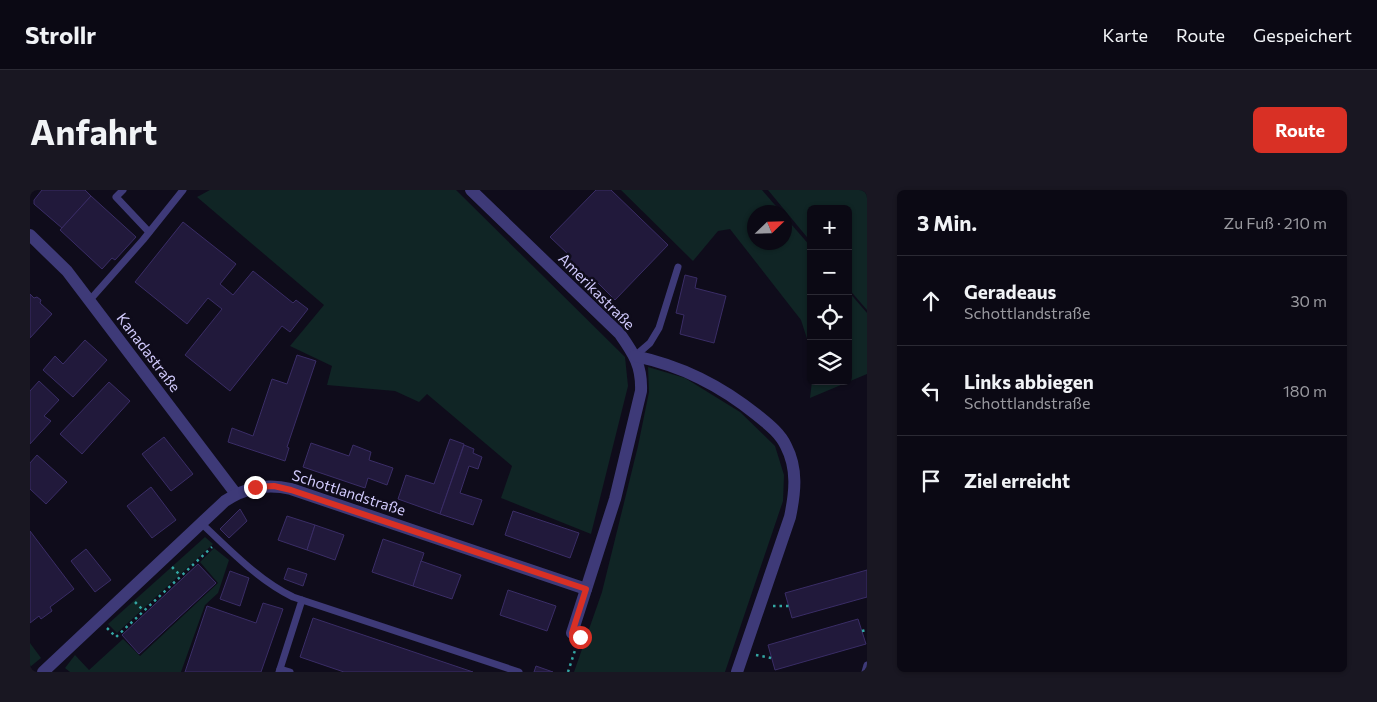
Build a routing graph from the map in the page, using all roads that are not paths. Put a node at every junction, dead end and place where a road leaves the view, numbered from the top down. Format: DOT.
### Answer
graph roads {
  1 [pos="123,190"];
  2 [pos="183,190"];
  3 [pos="471,190"];
  4 [pos="149,232"];
  5 [pos="30,235"];
  6 [pos="678,267"];
  7 [pos="90,301"];
  8 [pos="635,356"];
  9 [pos="236,494"];
  10 [pos="202,523"];
  11 [pos="586,589"];
  12 [pos="302,600"];
  13 [pos="572,633"];
  14 [pos="867,665"];
  15 [pos="279,670"];
  16 [pos="43,672"];
  17 [pos="290,672"];
  18 [pos="519,672"];
  19 [pos="737,672"];
  20 [pos="864,672"];
  1 -- 4 [label="lane"];
  2 -- 4 [label="lane"];
  3 -- 8 [label="street, Amerikastraße"];
  4 -- 7 [label="lane"];
  5 -- 7 [label="street, Kanadastraße"];
  6 -- 8 [label="lane"];
  7 -- 9 [label="street, Kanadastraße"];
  8 -- 11 [label="street, Amerikastraße"];
  8 -- 19 [label="street"];
  9 -- 10 [label="street, Schottlandstraße"];
  9 -- 11 [label="street, Schottlandstraße"];
  10 -- 12 [label="lane"];
  10 -- 16 [label="street, Schottlandstraße"];
  11 -- 13 [label="street"];
  12 -- 15 [label="lane"];
  12 -- 18 [label="lane"];
  14 -- 20 [label="lane"];
  15 -- 17 [label="lane"];
}
